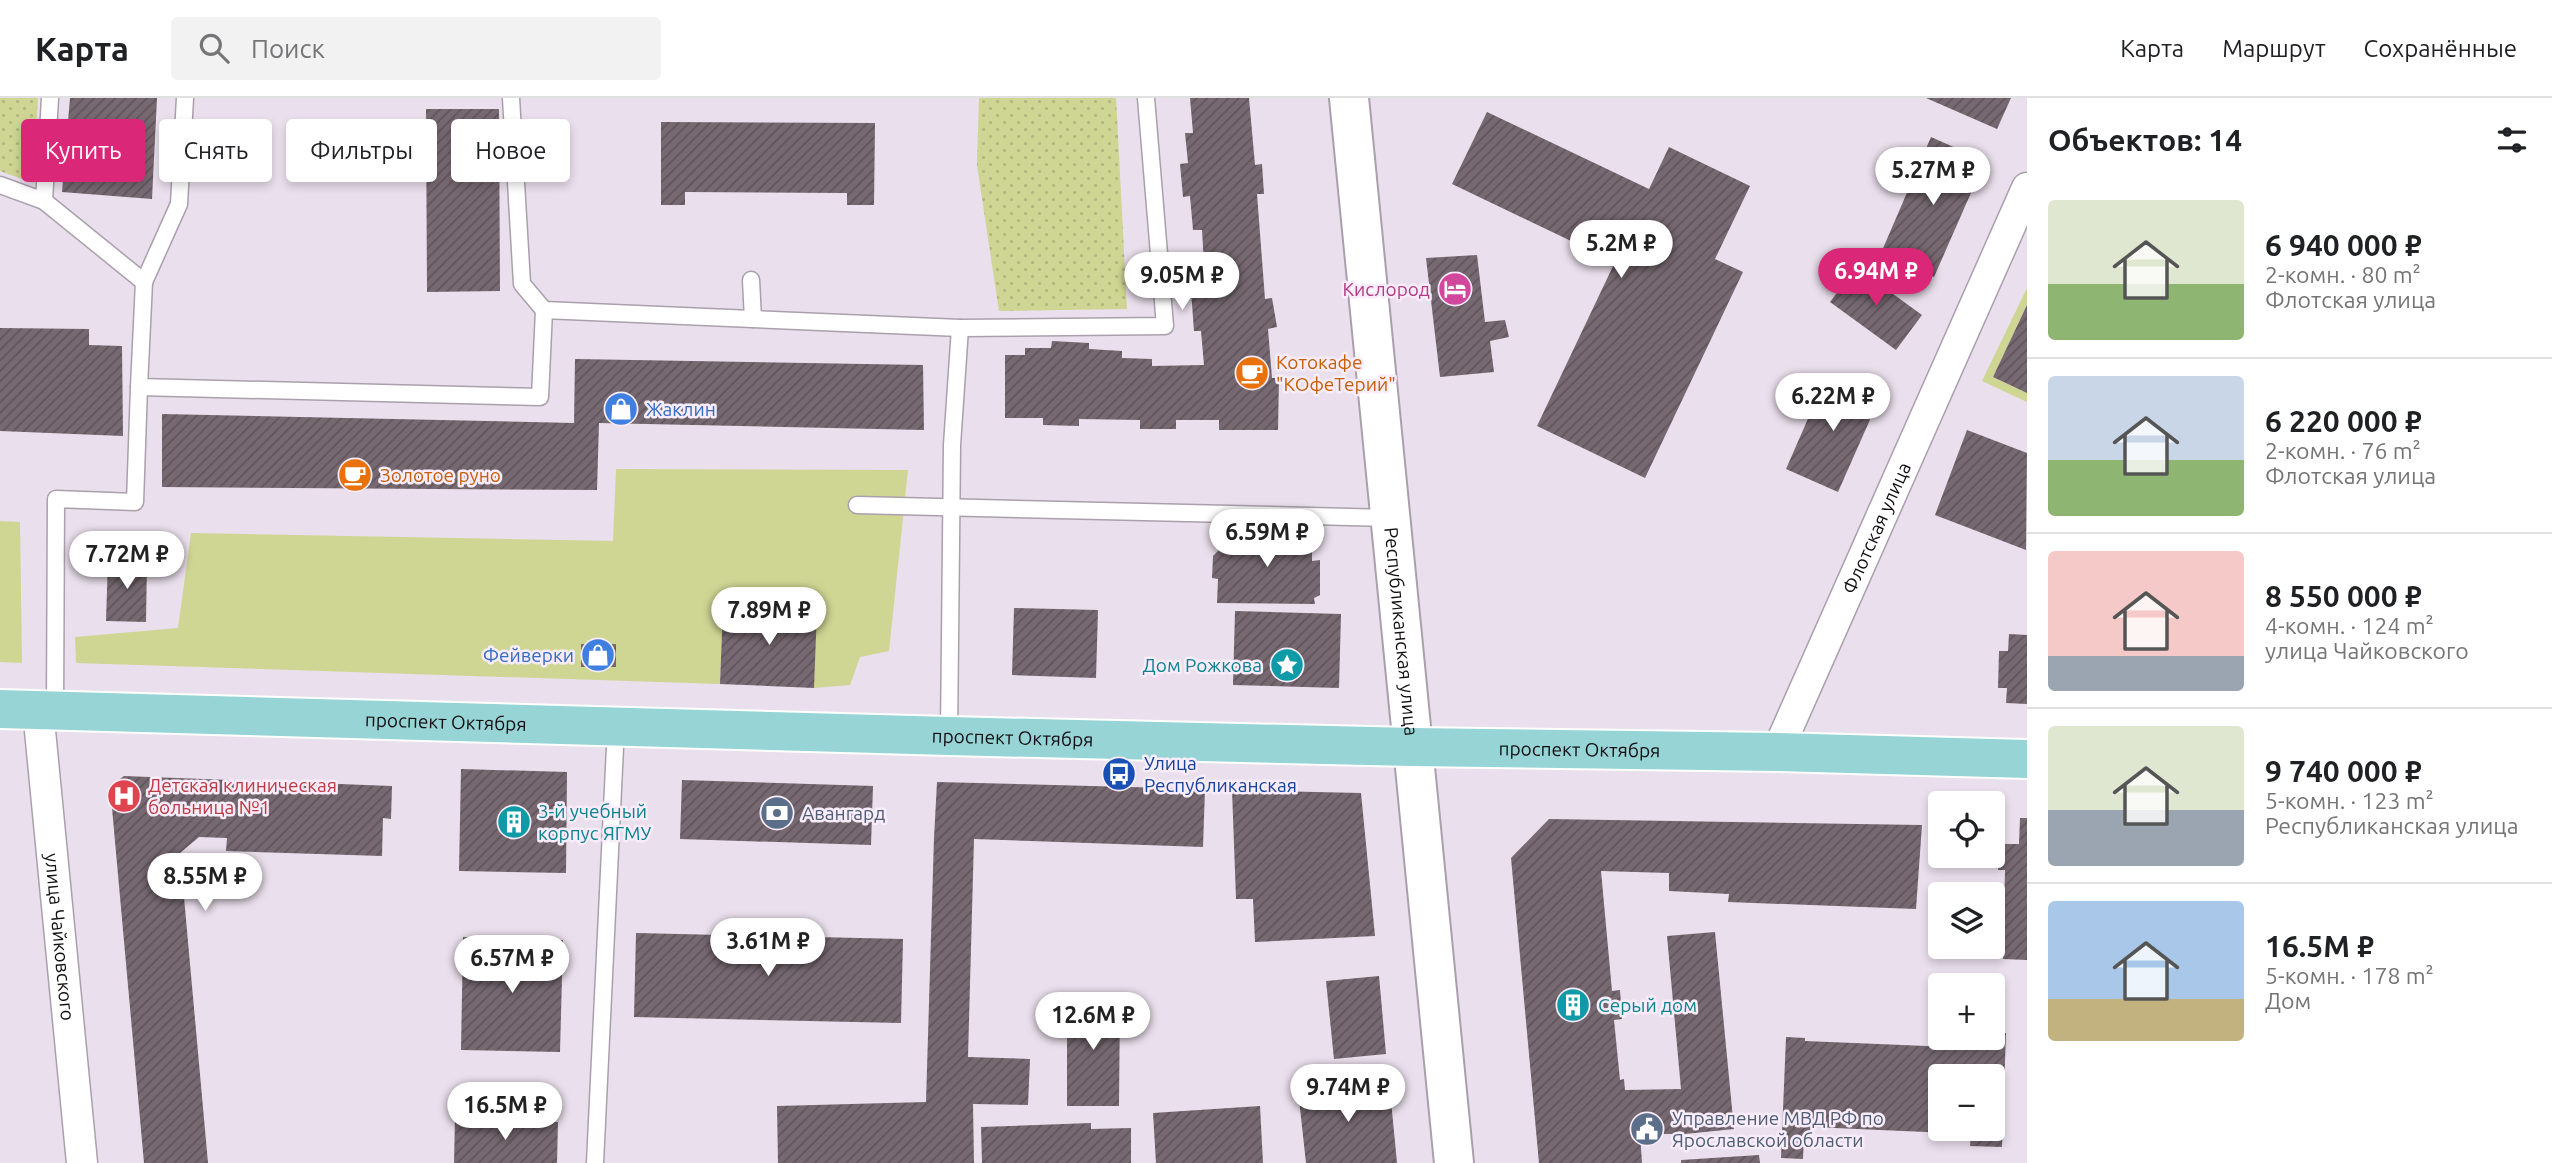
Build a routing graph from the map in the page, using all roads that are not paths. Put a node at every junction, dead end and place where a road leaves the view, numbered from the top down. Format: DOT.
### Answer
graph roads {
  1 [pos="50,98"];
  2 [pos="185,98"];
  3 [pos="511,98"];
  4 [pos="1146,98"];
  5 [pos="1349,98"];
  6 [pos="0,185"];
  7 [pos="2027,188"];
  8 [pos="44,201"];
  9 [pos="751,280"];
  10 [pos="144,282"];
  11 [pos="544,310"];
  12 [pos="753,319"];
  13 [pos="960,328"];
  14 [pos="139,387"];
  15 [pos="857,505"];
  16 [pos="952,507"];
  17 [pos="1390,518"];
  18 [pos="0,709"];
  19 [pos="46,710"];
  20 [pos="616,726"];
  21 [pos="949,736"];
  22 [pos="1412,747"];
  23 [pos="1777,752"];
  24 [pos="2027,760"];
  25 [pos="82,1163"];
  26 [pos="595,1163"];
  27 [pos="1454,1163"];
  1 -- 8 [label="lane"];
  2 -- 10 [label="lane"];
  3 -- 11 [label="lane"];
  4 -- 13 [label="lane"];
  5 -- 17 [label="main road, Республиканская улица"];
  6 -- 8 [label="lane"];
  7 -- 23 [label="street, Флотская улица"];
  8 -- 10 [label="lane"];
  9 -- 12 [label="lane"];
  10 -- 14 [label="lane"];
  11 -- 12 [label="lane"];
  11 -- 14 [label="lane"];
  12 -- 13 [label="lane"];
  13 -- 16 [label="lane"];
  14 -- 19 [label="lane"];
  15 -- 16 [label="lane"];
  16 -- 17 [label="lane"];
  16 -- 21 [label="lane"];
  17 -- 22 [label="main road, Республиканская улица"];
  18 -- 19 [label="main road, проспект Октября"];
  19 -- 20 [label="main road, проспект Октября"];
  19 -- 25 [label="street, улица Чайковского"];
  20 -- 21 [label="main road, проспект Октября"];
  20 -- 26 [label="lane"];
  21 -- 22 [label="main road, проспект Октября"];
  22 -- 23 [label="main road, проспект Октября"];
  22 -- 27 [label="main road, Республиканская улица"];
  23 -- 24 [label="main road, проспект Октября"];
}
